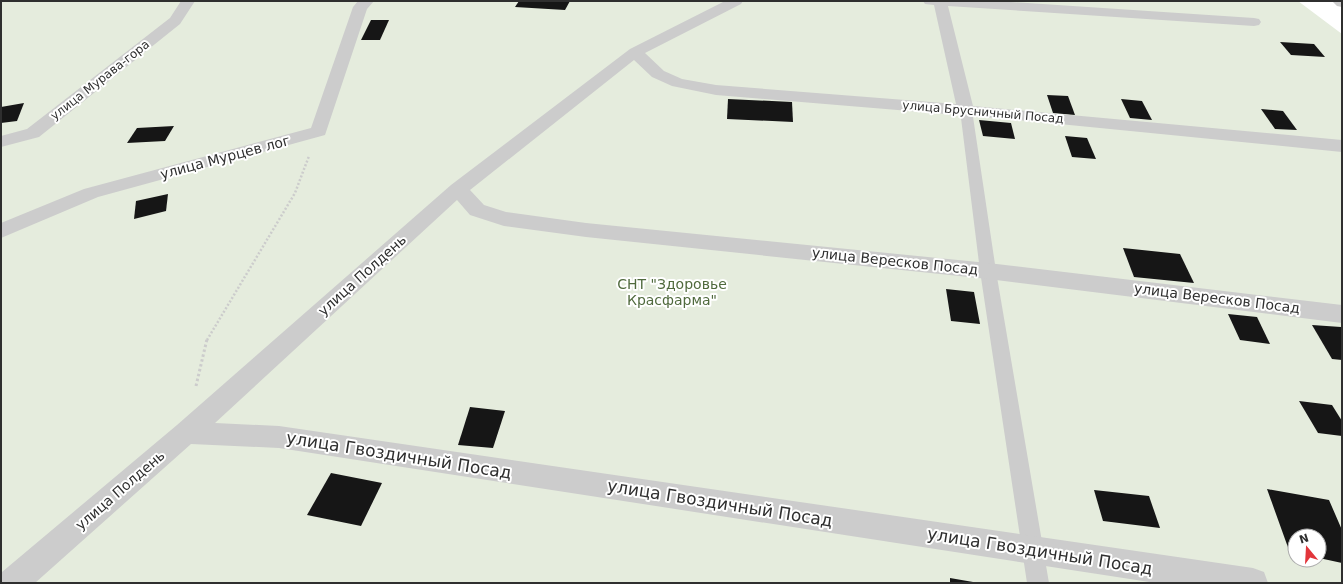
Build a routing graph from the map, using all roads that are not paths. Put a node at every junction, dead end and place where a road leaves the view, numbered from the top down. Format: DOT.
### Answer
graph roads {
  1 [pos="188,1"];
  2 [pos="367,1"];
  3 [pos="736,1"];
  4 [pos="935,1"];
  5 [pos="1339,1"];
  6 [pos="1342,3"];
  7 [pos="1254,22"];
  8 [pos="635,52"];
  9 [pos="966,110"];
  10 [pos="1,142"];
  11 [pos="1342,146"];
  12 [pos="458,189"];
  13 [pos="1,231"];
  14 [pos="988,271"];
  15 [pos="1342,314"];
  16 [pos="186,433"];
  17 [pos="1033,549"];
  18 [pos="13,583"];
  19 [pos="1038,583"];
  20 [pos="1253,583"];
  1 -- 10 [label="street, улица Мурава-гора"];
  2 -- 13 [label="street, улица Мурцев лог"];
  3 -- 8 [label="street, улица Полдень"];
  4 -- 7 [label="street"];
  4 -- 9 [label="street"];
  5 -- 6 [label="street"];
  8 -- 9 [label="street, улица Брусничный Посад"];
  8 -- 12 [label="street, улица Полдень"];
  9 -- 11 [label="street, улица Брусничный Посад"];
  9 -- 14 [label="lane"];
  12 -- 14 [label="street, улица Вересков Посад"];
  12 -- 16 [label="street, улица Полдень"];
  14 -- 15 [label="street, улица Вересков Посад"];
  14 -- 17 [label="lane"];
  16 -- 17 [label="street, улица Гвоздичный Посад"];
  16 -- 18 [label="street, улица Полдень"];
  17 -- 19 [label="lane"];
  17 -- 20 [label="street, улица Гвоздичный Посад"];
}
